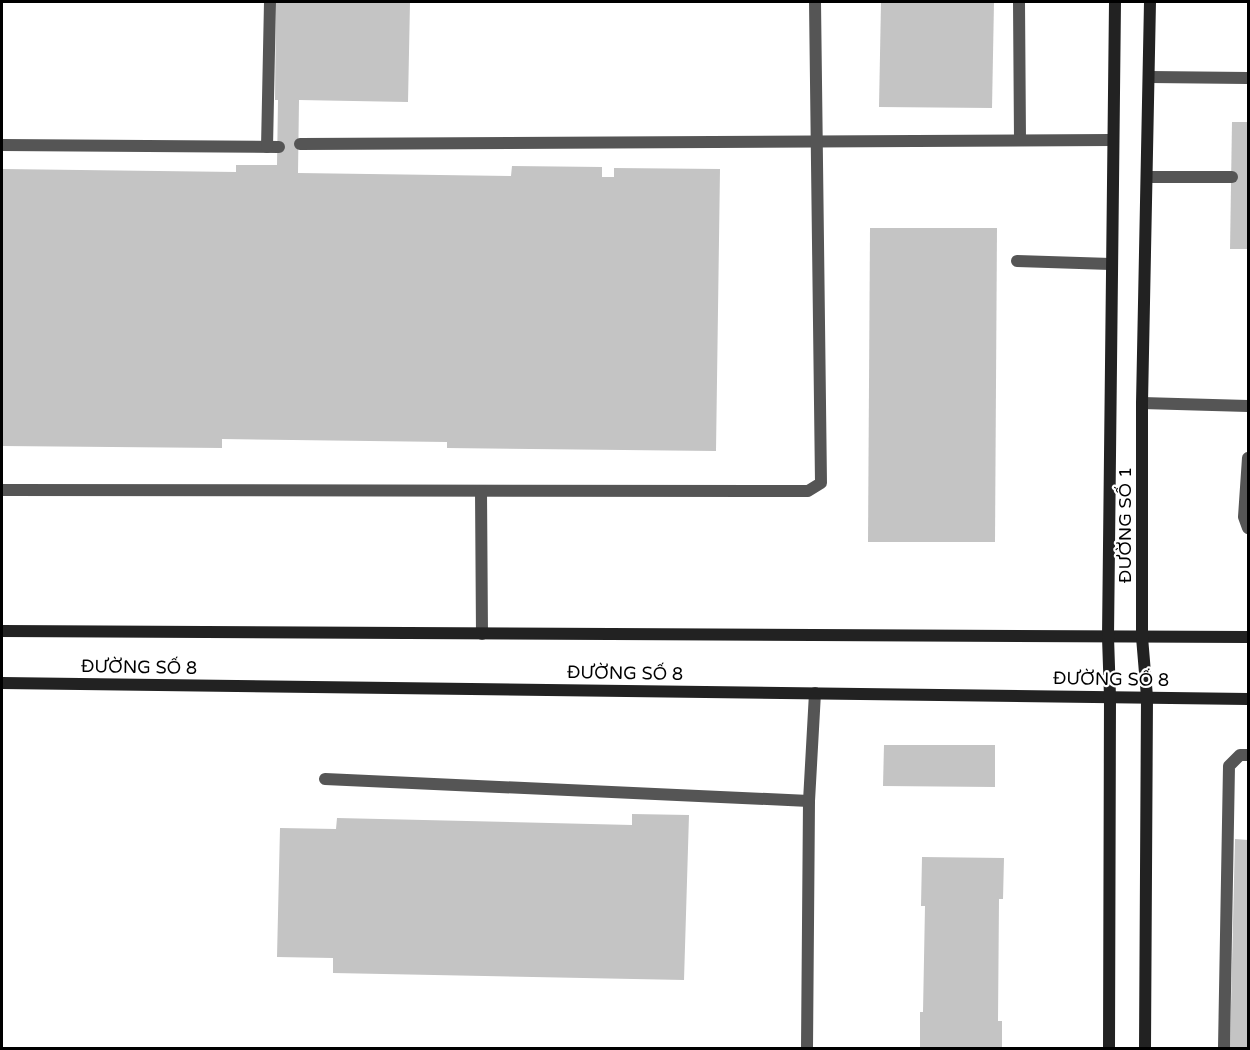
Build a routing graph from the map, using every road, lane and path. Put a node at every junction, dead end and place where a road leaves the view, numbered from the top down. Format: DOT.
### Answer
graph roads {
  1 [pos="270,2"];
  2 [pos="816,2"];
  3 [pos="1020,2"];
  4 [pos="1115,2"];
  5 [pos="1150,2"];
  6 [pos="1150,77"];
  7 [pos="1248,78"];
  8 [pos="1020,140"];
  9 [pos="1112,140"];
  10 [pos="818,141"];
  11 [pos="2,144"];
  12 [pos="300,144"];
  13 [pos="1147,177"];
  14 [pos="1232,177"];
  15 [pos="1017,261"];
  16 [pos="1111,264"];
  17 [pos="1142,403"];
  18 [pos="1248,406"];
  19 [pos="1248,458"];
  20 [pos="2,490"];
  21 [pos="481,491"];
  22 [pos="1248,528"];
  23 [pos="2,632"];
  24 [pos="482,634"];
  25 [pos="1108,637"];
  26 [pos="1142,637"];
  27 [pos="1248,637"];
  28 [pos="2,683"];
  29 [pos="815,693"];
  30 [pos="1110,697"];
  31 [pos="1147,697"];
  32 [pos="1248,699"];
  33 [pos="1248,755"];
  34 [pos="325,779"];
  35 [pos="809,801"];
  36 [pos="807,1048"];
  37 [pos="1109,1048"];
  38 [pos="1145,1048"];
  39 [pos="1224,1048"];
  1 -- 11 [label="lane"];
  2 -- 10 [label="lane"];
  3 -- 8 [label="lane"];
  4 -- 9 [label="street, ĐƯỜNG SỐ 1"];
  5 -- 6 [label="street, ĐƯỜNG SỐ 1"];
  6 -- 7 [label="lane"];
  6 -- 13 [label="street, ĐƯỜNG SỐ 1"];
  8 -- 9 [label="lane"];
  8 -- 10 [label="lane"];
  9 -- 16 [label="street, ĐƯỜNG SỐ 1"];
  10 -- 12 [label="lane"];
  10 -- 21 [label="lane"];
  13 -- 14 [label="lane"];
  13 -- 17 [label="street, ĐƯỜNG SỐ 1"];
  15 -- 16 [label="lane"];
  16 -- 25 [label="street, ĐƯỜNG SỐ 1"];
  17 -- 18 [label="lane"];
  17 -- 26 [label="street, ĐƯỜNG SỐ 1"];
  19 -- 22 [label="lane"];
  20 -- 21 [label="lane"];
  21 -- 24 [label="lane"];
  23 -- 24 [label="street, ĐƯỜNG SỐ 8"];
  24 -- 25 [label="street, ĐƯỜNG SỐ 8"];
  25 -- 26 [label="street, ĐƯỜNG SỐ 8"];
  25 -- 30 [label="street, ĐƯỜNG SỐ 1"];
  26 -- 27 [label="street, ĐƯỜNG SỐ 8"];
  26 -- 31 [label="street, ĐƯỜNG SỐ 1"];
  28 -- 29 [label="street, ĐƯỜNG SỐ 8"];
  29 -- 30 [label="street, ĐƯỜNG SỐ 8"];
  29 -- 35 [label="lane"];
  30 -- 31 [label="street, ĐƯỜNG SỐ 8"];
  30 -- 37 [label="street, ĐƯỜNG SỐ 1"];
  31 -- 32 [label="street, ĐƯỜNG SỐ 8"];
  31 -- 38 [label="street, ĐƯỜNG SỐ 1"];
  33 -- 39 [label="lane"];
  34 -- 35 [label="lane"];
  35 -- 36 [label="lane"];
}
